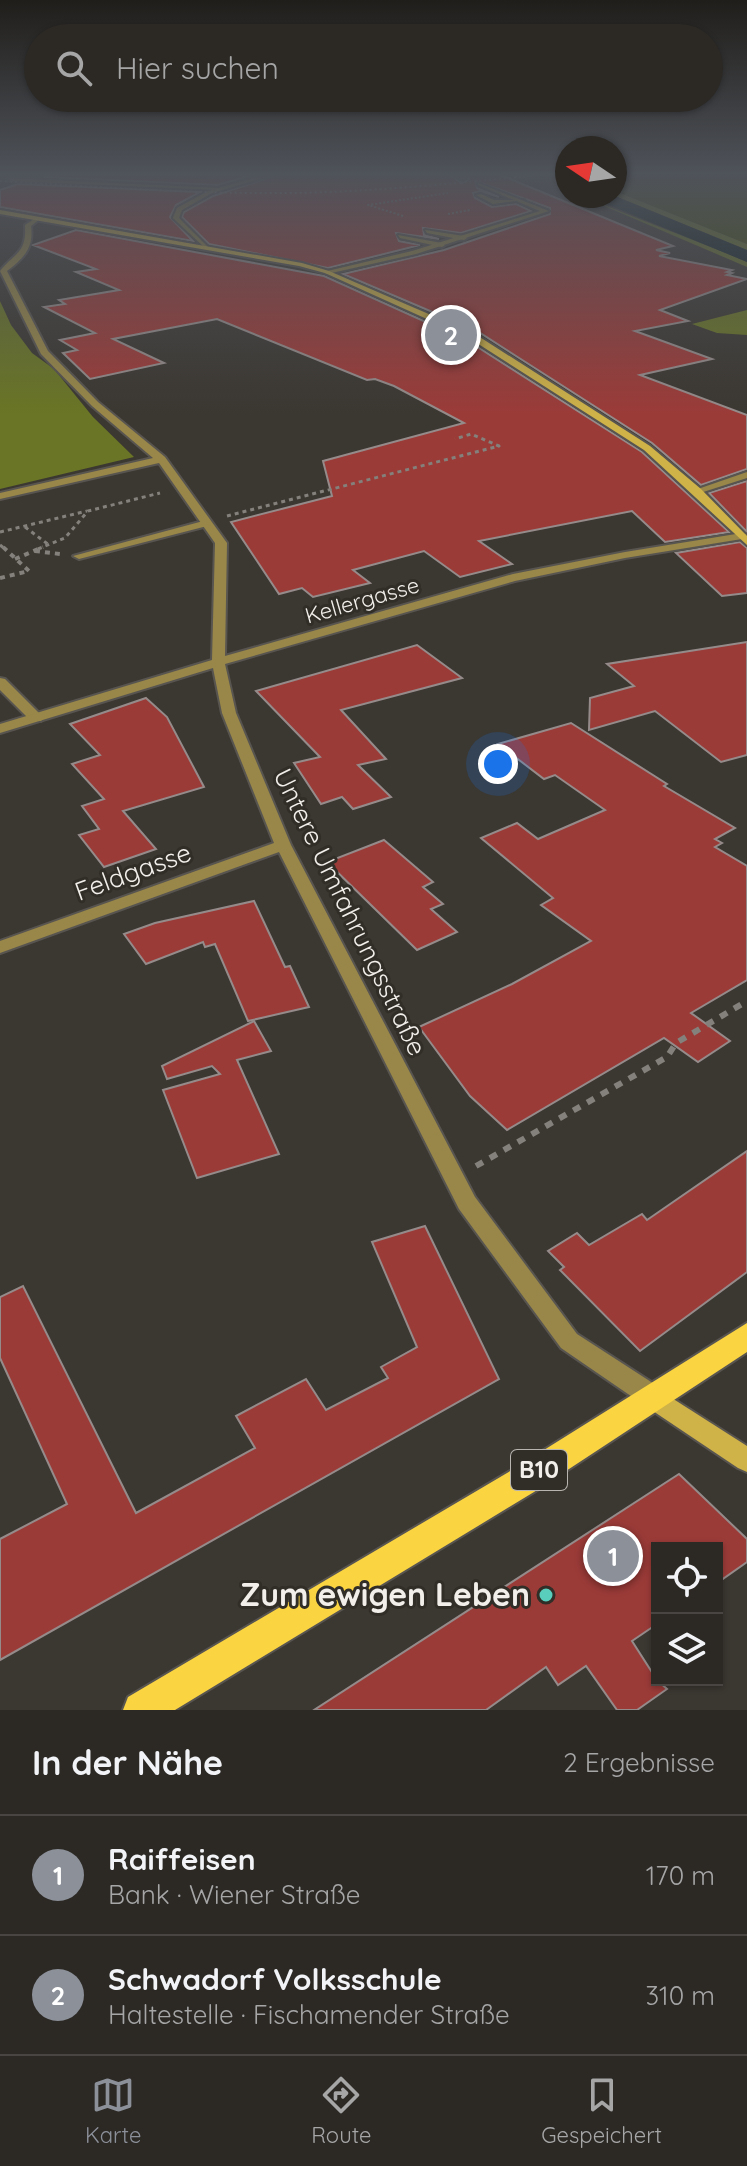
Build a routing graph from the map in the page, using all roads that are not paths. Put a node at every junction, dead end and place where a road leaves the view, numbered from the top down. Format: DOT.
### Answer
graph roads {
  1 [pos="25,254"];
  2 [pos="247,254"];
  3 [pos="405,254"];
  4 [pos="327,272"];
  5 [pos="161,459"];
  6 [pos="747,475"];
  7 [pos="697,491"];
  8 [pos="0,496"];
  9 [pos="207,523"];
  10 [pos="744,539"];
  11 [pos="79,556"];
  12 [pos="218,662"];
  13 [pos="0,682"];
  14 [pos="36,718"];
  15 [pos="0,729"];
  16 [pos="283,845"];
  17 [pos="0,947"];
  18 [pos="747,1336"];
  19 [pos="653,1397"];
  20 [pos="747,1460"];
  21 [pos="141,1710"];
  1 -- 5 [label="street, Untere Umfahrungsstraße"];
  2 -- 4 [label="main road"];
  3 -- 4 [label="street"];
  4 -- 7 [label="main road"];
  5 -- 8 [label="street"];
  5 -- 9 [label="street, Untere Umfahrungsstraße"];
  6 -- 7 [label="street"];
  7 -- 10 [label="main road"];
  9 -- 11 [label="street"];
  9 -- 12 [label="street, Untere Umfahrungsstraße"];
  10 -- 12 [label="street, Kellergasse"];
  12 -- 14 [label="street, Kellergasse"];
  12 -- 16 [label="street, Untere Umfahrungsstraße"];
  13 -- 14 [label="street"];
  14 -- 15 [label="street, Kellergasse"];
  16 -- 17 [label="street, Feldgasse"];
  16 -- 19 [label="street, Untere Umfahrungsstraße"];
  18 -- 19 [label="main road, B10"];
  19 -- 20 [label="main road"];
  19 -- 21 [label="main road, B10"];
}
